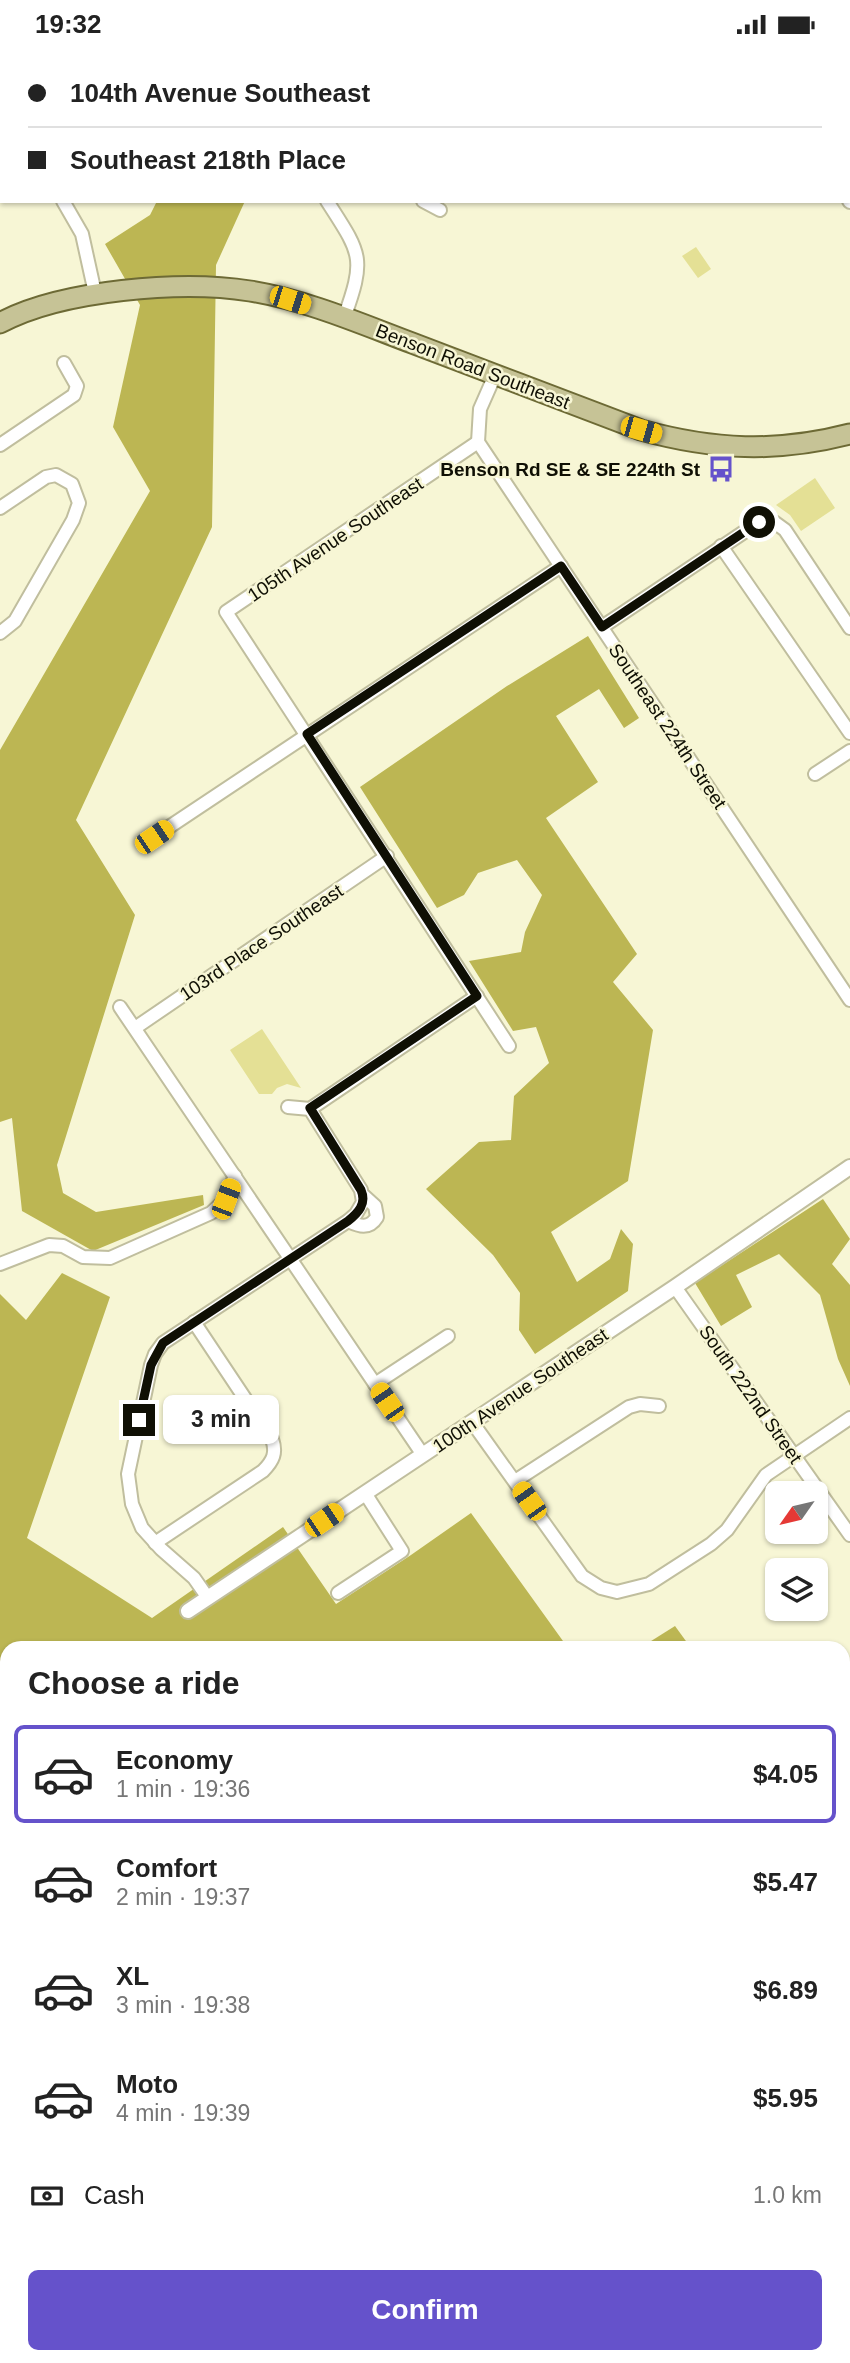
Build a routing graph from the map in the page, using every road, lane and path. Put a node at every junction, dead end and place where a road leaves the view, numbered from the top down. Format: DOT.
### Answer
graph roads {
  1 [pos="64,203"];
  2 [pos="328,203"];
  3 [pos="427,203"];
  4 [pos="440,210"];
  5 [pos="95,293"];
  6 [pos="344,317"];
  7 [pos="0,323"];
  8 [pos="64,363"];
  9 [pos="495,375"];
  10 [pos="850,434"];
  11 [pos="2,440"];
  12 [pos="478,442"];
  13 [pos="0,508"];
  14 [pos="721,546"];
  15 [pos="561,566"];
  16 [pos="602,627"];
  17 [pos="850,628"];
  18 [pos="0,633"];
  19 [pos="850,733"];
  20 [pos="307,734"];
  21 [pos="850,751"];
  22 [pos="815,774"];
  23 [pos="154,837"];
  24 [pos="387,856"];
  25 [pos="477,996"];
  26 [pos="850,1000"];
  27 [pos="120,1007"];
  28 [pos="135,1028"];
  29 [pos="509,1046"];
  30 [pos="288,1107"];
  31 [pos="310,1108"];
  32 [pos="850,1167"];
  33 [pos="235,1176"];
  34 [pos="362,1202"];
  35 [pos="348,1221"];
  36 [pos="291,1258"];
  37 [pos="0,1264"];
  38 [pos="675,1287"];
  39 [pos="194,1322"];
  40 [pos="448,1336"];
  41 [pos="375,1384"];
  42 [pos="659,1406"];
  43 [pos="850,1418"];
  44 [pos="472,1422"];
  45 [pos="794,1454"];
  46 [pos="422,1455"];
  47 [pos="515,1481"];
  48 [pos="365,1493"];
  49 [pos="850,1535"];
  50 [pos="155,1543"];
  51 [pos="338,1593"];
  52 [pos="208,1598"];
  53 [pos="188,1611"];
  1 -- 5 [label="street"];
  2 -- 6 [label="street"];
  3 -- 4 [label="street"];
  5 -- 6 [label="main road, Benson Road Southeast"];
  5 -- 7 [label="main road, Benson Road Southeast"];
  6 -- 9 [label="main road, Benson Road Southeast"];
  8 -- 11 [label="street"];
  9 -- 10 [label="main road, Benson Road Southeast"];
  9 -- 12 [label="street"];
  12 -- 15 [label="street, Southeast 224th Street"];
  12 -- 20 [label="street, 105th Avenue Southeast"];
  13 -- 18 [label="street"];
  14 -- 16 [label="street"];
  14 -- 17 [label="street"];
  14 -- 19 [label="street"];
  15 -- 16 [label="street, Southeast 224th Street"];
  15 -- 20 [label="street"];
  16 -- 26 [label="street, Southeast 224th Street"];
  20 -- 23 [label="street"];
  20 -- 24 [label="street"];
  21 -- 22 [label="street"];
  24 -- 25 [label="street"];
  24 -- 28 [label="street, 103rd Place Southeast"];
  25 -- 29 [label="street"];
  25 -- 31 [label="street"];
  27 -- 28 [label="street"];
  28 -- 33 [label="street"];
  30 -- 31 [label="street"];
  31 -- 34 [label="street"];
  32 -- 38 [label="street, 100th Avenue Southeast"];
  33 -- 36 [label="street"];
  33 -- 37 [label="street"];
  34 -- 35 [label="street"];
  34 -- 35 [label="street"];
  35 -- 36 [label="street"];
  36 -- 39 [label="street"];
  36 -- 41 [label="street"];
  38 -- 44 [label="street, 100th Avenue Southeast"];
  38 -- 45 [label="street, South 222nd Street"];
  39 -- 50 [label="street"];
  39 -- 50 [label="street"];
  40 -- 41 [label="street"];
  41 -- 46 [label="street"];
  42 -- 47 [label="street"];
  43 -- 45 [label="street"];
  44 -- 46 [label="street, 100th Avenue Southeast"];
  44 -- 47 [label="street"];
  45 -- 47 [label="street"];
  45 -- 49 [label="street, South 222nd Street"];
  46 -- 48 [label="street, 100th Avenue Southeast"];
  48 -- 51 [label="street"];
  48 -- 52 [label="street, 100th Avenue Southeast"];
  50 -- 52 [label="street"];
  52 -- 53 [label="street, 100th Avenue Southeast"];
}
